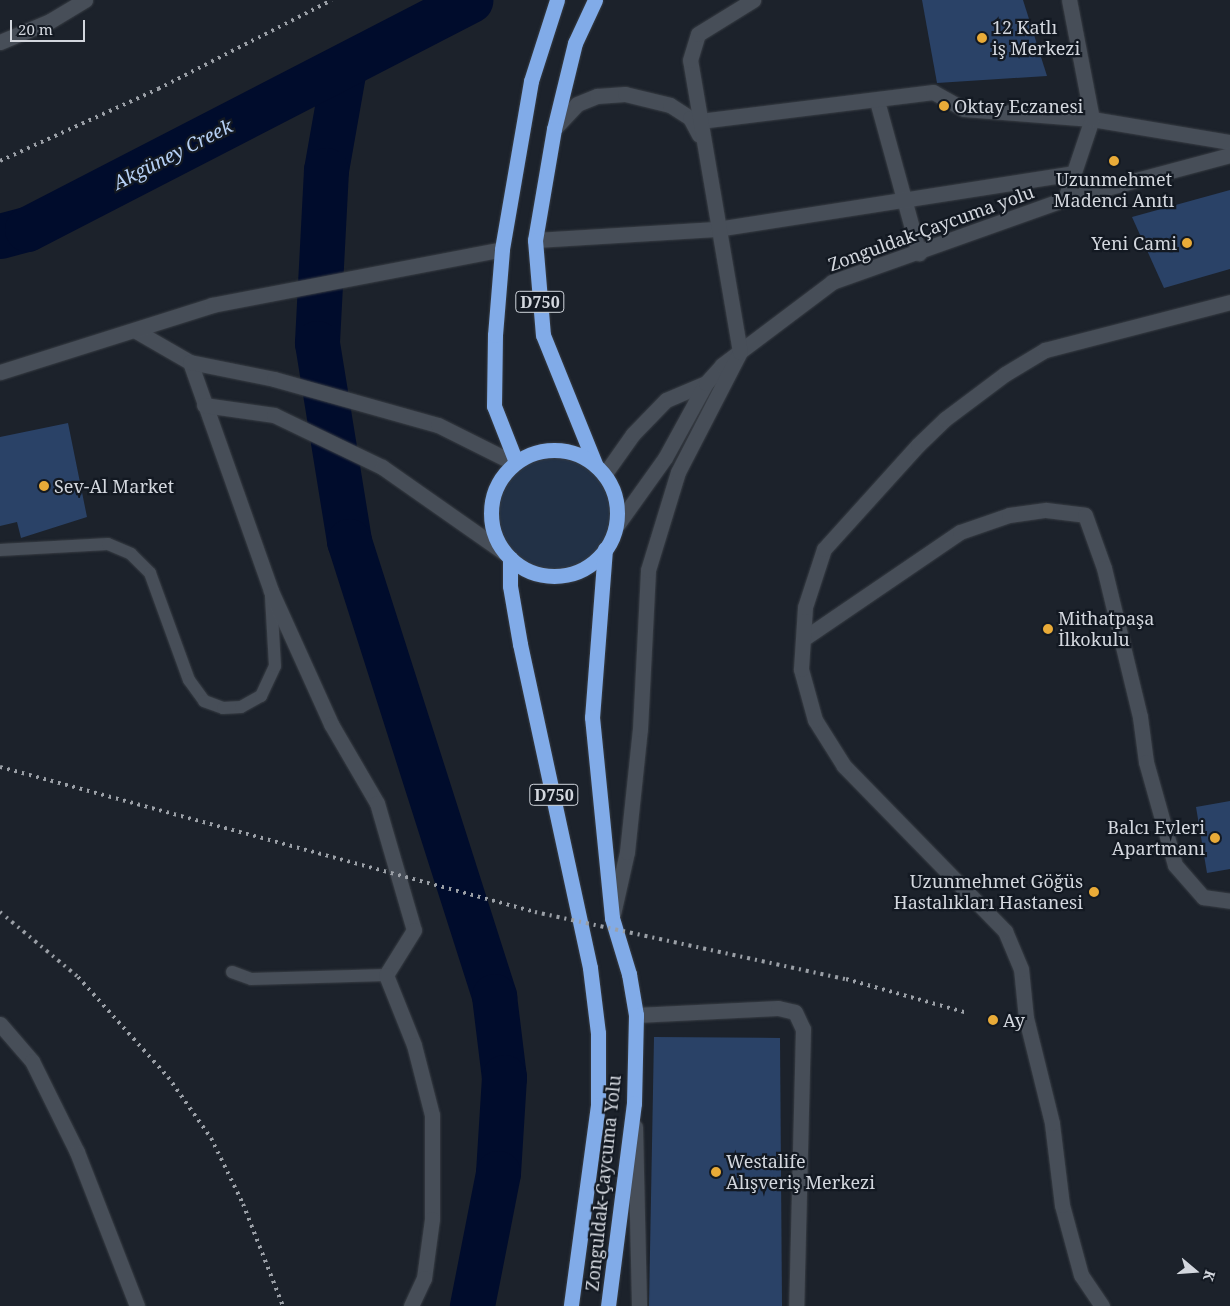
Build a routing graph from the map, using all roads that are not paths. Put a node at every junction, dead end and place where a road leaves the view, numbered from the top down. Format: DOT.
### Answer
graph roads {
  1 [pos="85,0"];
  2 [pos="557,0"];
  3 [pos="595,0"];
  4 [pos="753,0"];
  5 [pos="1069,0"];
  6 [pos="0,42"];
  7 [pos="877,102"];
  8 [pos="1092,119"];
  9 [pos="700,121"];
  10 [pos="554,129"];
  11 [pos="1230,142"];
  12 [pos="705,147"];
  13 [pos="1230,155"];
  14 [pos="1074,173"];
  15 [pos="905,197"];
  16 [pos="1065,199"];
  17 [pos="717,229"];
  18 [pos="534,240"];
  19 [pos="502,249"];
  20 [pos="919,253"];
  21 [pos="1230,302"];
  22 [pos="136,331"];
  23 [pos="740,352"];
  24 [pos="190,362"];
  25 [pos="0,372"];
  26 [pos="706,383"];
  27 [pos="204,405"];
  28 [pos="515,462"];
  29 [pos="600,470"];
  30 [pos="615,528"];
  31 [pos="605,549"];
  32 [pos="0,550"];
  33 [pos="508,555"];
  34 [pos="271,591"];
  35 [pos="803,639"];
  36 [pos="1230,901"];
  37 [pos="612,918"];
  38 [pos="232,972"];
  39 [pos="386,975"];
  40 [pos="636,1015"];
  41 [pos="0,1024"];
  42 [pos="634,1103"];
  43 [pos="137,1306"];
  44 [pos="411,1306"];
  45 [pos="571,1306"];
  46 [pos="608,1306"];
  47 [pos="639,1306"];
  48 [pos="796,1306"];
  49 [pos="1102,1306"];
  1 -- 6 [label="street"];
  2 -- 19 [label="highway, D750"];
  3 -- 10 [label="highway, D750"];
  4 -- 9 [label="street"];
  5 -- 8 [label="street"];
  7 -- 8 [label="street"];
  7 -- 9 [label="street"];
  7 -- 15 [label="street"];
  8 -- 11 [label="street"];
  8 -- 14 [label="street"];
  9 -- 12 [label="street"];
  10 -- 12 [label="street"];
  10 -- 18 [label="highway, D750"];
  12 -- 17 [label="street"];
  13 -- 16 [label="street, Zonguldak-Çaycuma yolu"];
  14 -- 15 [label="street"];
  14 -- 16 [label="street"];
  15 -- 17 [label="street"];
  15 -- 20 [label="street"];
  16 -- 20 [label="street, Zonguldak-Çaycuma yolu"];
  17 -- 18 [label="street"];
  17 -- 23 [label="street"];
  18 -- 29 [label="highway, D750"];
  19 -- 22 [label="street"];
  19 -- 28 [label="highway, D750"];
  20 -- 23 [label="street, Zonguldak-Çaycuma yolu"];
  21 -- 35 [label="street"];
  22 -- 24 [label="street"];
  22 -- 25 [label="street"];
  23 -- 26 [label="street, Zonguldak-Çaycuma yolu"];
  23 -- 37 [label="street"];
  24 -- 27 [label="street"];
  24 -- 28 [label="street"];
  26 -- 29 [label="street"];
  26 -- 30 [label="street"];
  27 -- 33 [label="street"];
  27 -- 34 [label="street"];
  28 -- 29 [label="highway, D750"];
  28 -- 33 [label="highway, D750"];
  29 -- 30 [label="highway, D750"];
  30 -- 31 [label="highway, D750"];
  31 -- 33 [label="highway, D750"];
  31 -- 37 [label="highway, D750"];
  32 -- 34 [label="lane"];
  33 -- 45 [label="highway, Zonguldak-Çaycuma yolu / D750"];
  34 -- 39 [label="street"];
  35 -- 36 [label="street"];
  35 -- 49 [label="street"];
  37 -- 40 [label="highway, Zonguldak-Çaycuma Yolu / D750"];
  38 -- 39 [label="lane"];
  39 -- 44 [label="street"];
  40 -- 42 [label="highway, Zonguldak-Çaycuma Yolu / D750"];
  40 -- 48 [label="street"];
  41 -- 43 [label="street"];
  42 -- 46 [label="highway, Zonguldak-Çaycuma Yolu / D750"];
  42 -- 47 [label="street"];
}
